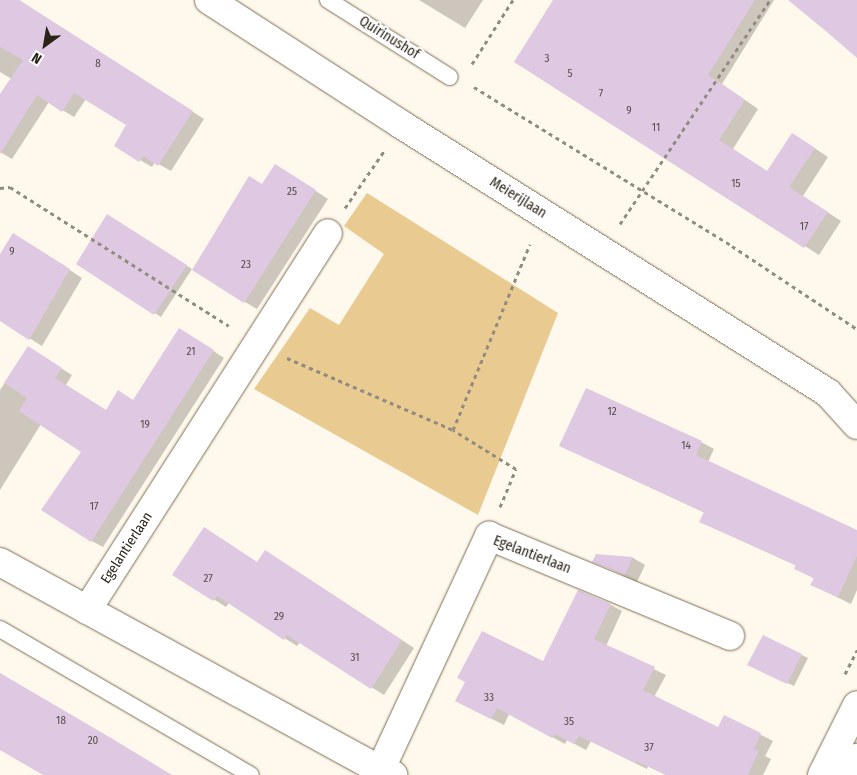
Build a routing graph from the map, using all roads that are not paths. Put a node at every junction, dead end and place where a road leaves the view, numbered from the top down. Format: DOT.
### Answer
graph roads {
  1 [pos="210,0"];
  2 [pos="328,0"];
  3 [pos="450,77"];
  4 [pos="328,233"];
  5 [pos="828,393"];
  6 [pos="857,400"];
  7 [pos="857,425"];
  8 [pos="0,562"];
  9 [pos="87,610"];
  10 [pos="0,629"];
  11 [pos="730,636"];
  12 [pos="857,705"];
  13 [pos="857,758"];
  14 [pos="384,774"];
  15 [pos="251,775"];
  16 [pos="822,775"];
  17 [pos="849,775"];
  1 -- 5 [label="street, Meierijlaan"];
  2 -- 3 [label="lane, Quirinushof"];
  4 -- 9 [label="street, Egelantierlaan"];
  5 -- 6 [label="street, Meierijlaan"];
  5 -- 7 [label="street, Meierijlaan"];
  8 -- 9 [label="street, Egelantierlaan"];
  9 -- 14 [label="street, Egelantierlaan"];
  10 -- 15 [label="lane"];
  11 -- 14 [label="street, Egelantierlaan"];
  12 -- 16 [label="street"];
  13 -- 17 [label="street"];
}
